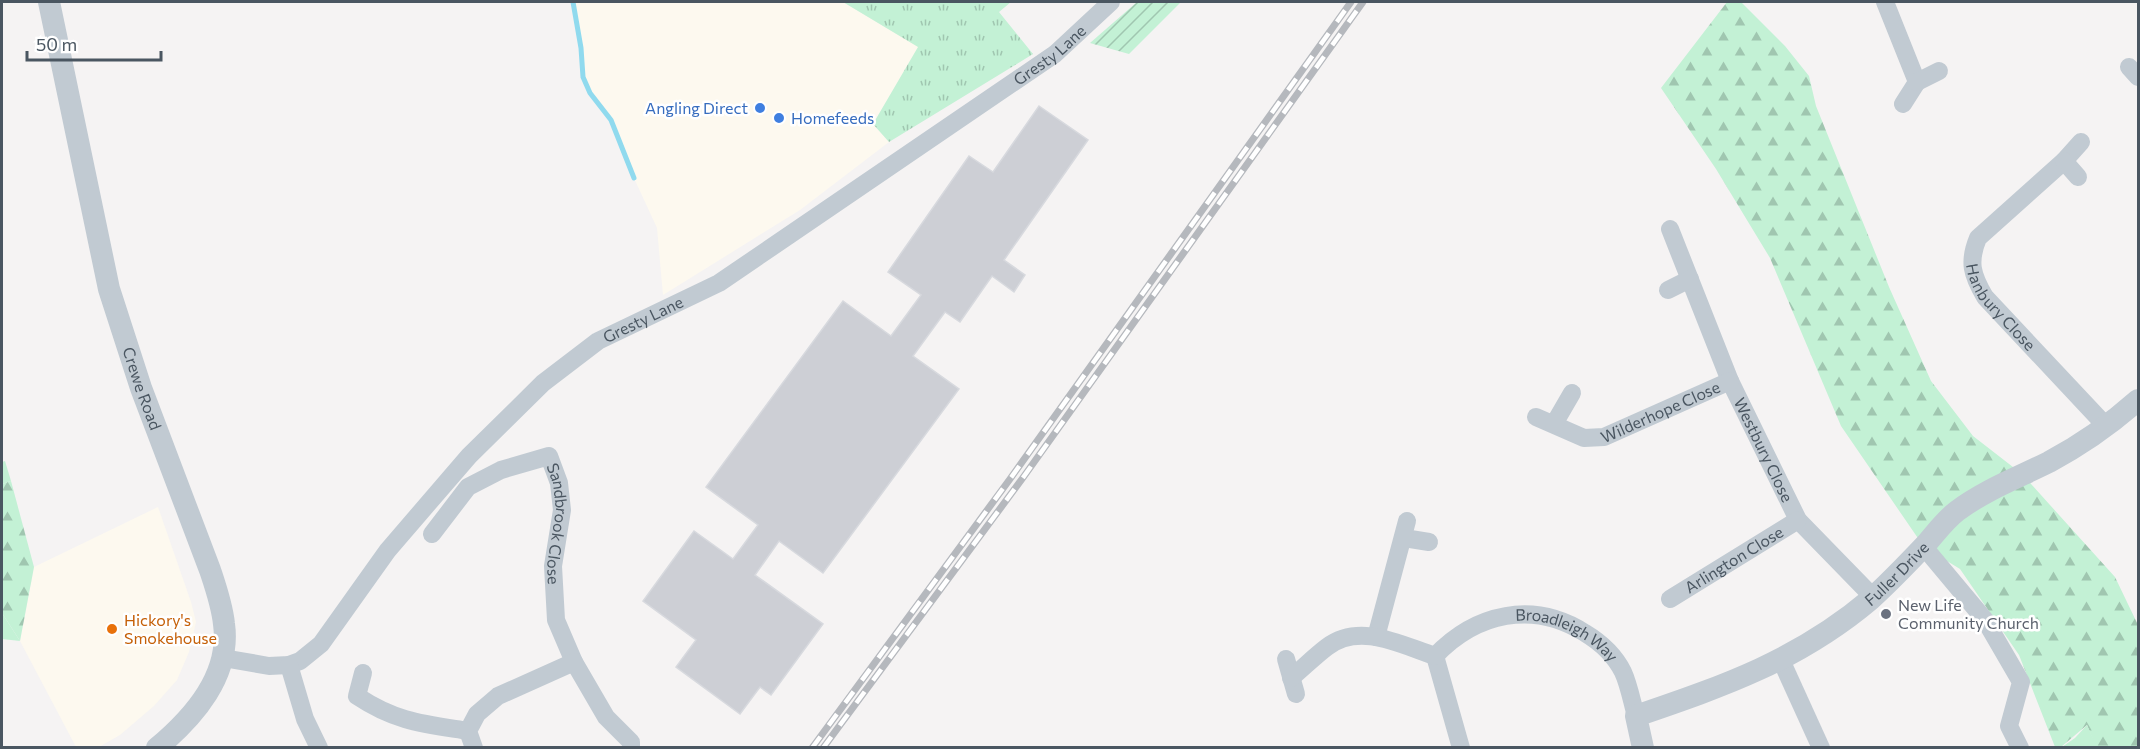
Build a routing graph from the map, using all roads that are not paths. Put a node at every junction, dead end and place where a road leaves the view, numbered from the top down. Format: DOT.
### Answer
graph roads {
  1 [pos="49,2"];
  2 [pos="1112,2"];
  3 [pos="1885,2"];
  4 [pos="1939,71"];
  5 [pos="1917,82"];
  6 [pos="1903,104"];
  7 [pos="2081,142"];
  8 [pos="2064,161"];
  9 [pos="2078,177"];
  10 [pos="1670,229"];
  11 [pos="1690,279"];
  12 [pos="1668,290"];
  13 [pos="1730,381"];
  14 [pos="1572,393"];
  15 [pos="2139,400"];
  16 [pos="1536,417"];
  17 [pos="1554,424"];
  18 [pos="2106,426"];
  19 [pos="1798,520"];
  20 [pos="432,534"];
  21 [pos="1429,542"];
  22 [pos="1924,547"];
  23 [pos="1873,597"];
  24 [pos="1670,599"];
  25 [pos="1376,637"];
  26 [pos="1435,656"];
  27 [pos="223,658"];
  28 [pos="1286,659"];
  29 [pos="1781,660"];
  30 [pos="574,662"];
  31 [pos="289,665"];
  32 [pos="363,673"];
  33 [pos="1636,716"];
  34 [pos="471,739"];
  35 [pos="157,747"];
  36 [pos="319,747"];
  37 [pos="632,747"];
  38 [pos="1461,747"];
  39 [pos="1642,747"];
  40 [pos="1821,747"];
  41 [pos="2020,747"];
  1 -- 27 [label="street, Crewe Road"];
  2 -- 31 [label="street, Gresty Lane"];
  3 -- 5 [label="street"];
  4 -- 5 [label="street"];
  5 -- 6 [label="street"];
  7 -- 8 [label="street, Hanbury Close"];
  8 -- 9 [label="street"];
  8 -- 18 [label="street, Hanbury Close"];
  10 -- 11 [label="street, Westbury Close"];
  11 -- 12 [label="street"];
  11 -- 13 [label="street, Westbury Close"];
  13 -- 17 [label="street, Wilderhope Close"];
  13 -- 19 [label="street, Westbury Close"];
  14 -- 17 [label="street"];
  15 -- 18 [label="street, Fuller Drive"];
  16 -- 17 [label="street, Wilderhope Close"];
  18 -- 22 [label="street, Fuller Drive"];
  19 -- 23 [label="street, Westbury Close"];
  19 -- 24 [label="street, Arlington Close"];
  20 -- 30 [label="street, Sandbrook Close"];
  21 -- 25 [label="street"];
  22 -- 23 [label="street, Fuller Drive"];
  22 -- 41 [label="street"];
  23 -- 29 [label="street, Fuller Drive"];
  25 -- 26 [label="street"];
  25 -- 28 [label="street"];
  26 -- 33 [label="street, Broadleigh Way"];
  26 -- 38 [label="street"];
  27 -- 31 [label="street"];
  27 -- 35 [label="street, Crewe Road"];
  29 -- 33 [label="street, Fuller Drive"];
  29 -- 40 [label="street"];
  30 -- 34 [label="street"];
  30 -- 37 [label="street"];
  31 -- 36 [label="street"];
  32 -- 34 [label="street"];
  33 -- 39 [label="street, Broadleigh Way"];
}
